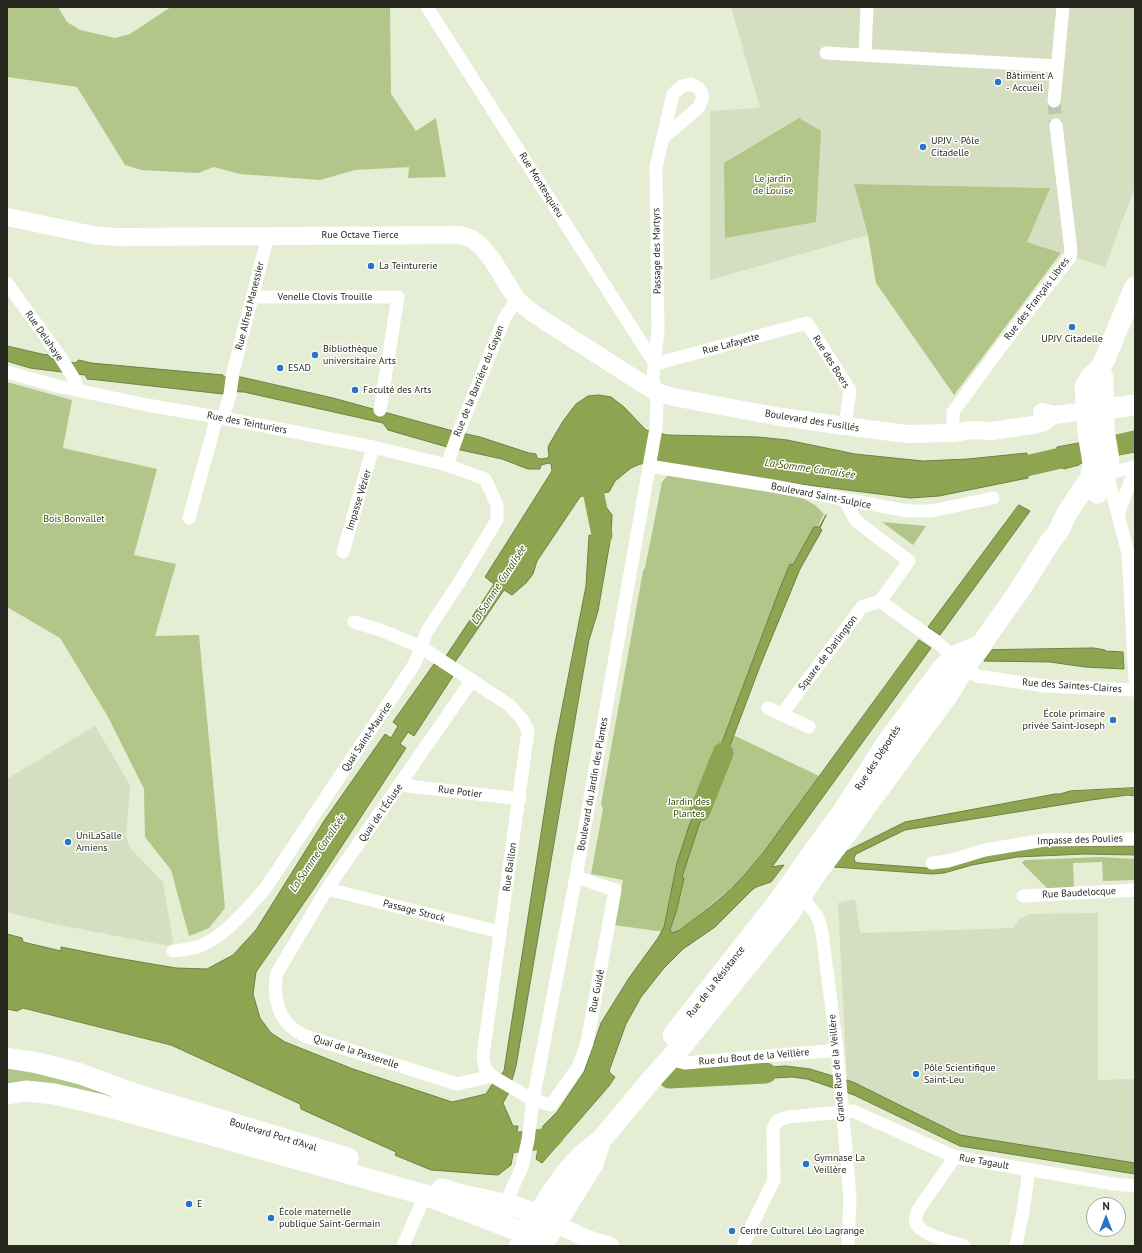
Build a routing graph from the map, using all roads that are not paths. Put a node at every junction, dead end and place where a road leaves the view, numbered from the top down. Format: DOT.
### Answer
graph roads {
  1 [pos="427,7"];
  2 [pos="867,7"];
  3 [pos="1063,7"];
  4 [pos="826,53"];
  5 [pos="865,55"];
  6 [pos="1057,66"];
  7 [pos="1054,101"];
  8 [pos="1056,125"];
  9 [pos="663,138"];
  10 [pos="7,217"];
  11 [pos="268,236"];
  12 [pos="7,283"];
  13 [pos="1135,287"];
  14 [pos="252,296"];
  15 [pos="516,300"];
  16 [pos="807,323"];
  17 [pos="655,364"];
  18 [pos="7,372"];
  19 [pos="76,385"];
  20 [pos="654,391"];
  21 [pos="1135,405"];
  22 [pos="380,410"];
  23 [pos="1095,410"];
  24 [pos="220,417"];
  25 [pos="845,426"];
  26 [pos="656,428"];
  27 [pos="954,433"];
  28 [pos="373,448"];
  29 [pos="447,465"];
  30 [pos="1103,465"];
  31 [pos="649,466"];
  32 [pos="1135,468"];
  33 [pos="486,479"];
  34 [pos="993,498"];
  35 [pos="845,500"];
  36 [pos="1118,514"];
  37 [pos="189,518"];
  38 [pos="343,552"];
  39 [pos="1131,553"];
  40 [pos="880,601"];
  41 [pos="354,622"];
  42 [pos="1134,639"];
  43 [pos="426,650"];
  44 [pos="952,656"];
  45 [pos="1134,672"];
  46 [pos="1135,679"];
  47 [pos="472,680"];
  48 [pos="1135,690"];
  49 [pos="768,708"];
  50 [pos="782,714"];
  51 [pos="810,727"];
  52 [pos="400,785"];
  53 [pos="520,798"];
  54 [pos="1135,839"];
  55 [pos="932,863"];
  56 [pos="576,877"];
  57 [pos="328,890"];
  58 [pos="1135,890"];
  59 [pos="794,892"];
  60 [pos="1023,896"];
  61 [pos="500,932"];
  62 [pos="173,951"];
  63 [pos="282,963"];
  64 [pos="837,1049"];
  65 [pos="7,1058"];
  66 [pos="672,1058"];
  67 [pos="492,1076"];
  68 [pos="651,1080"];
  69 [pos="7,1094"];
  70 [pos="533,1100"];
  71 [pos="841,1112"];
  72 [pos="955,1157"];
  73 [pos="1029,1170"];
  74 [pos="1135,1186"];
  75 [pos="425,1194"];
  76 [pos="505,1204"];
  77 [pos="547,1220"];
  78 [pos="497,1222"];
  79 [pos="522,1240"];
  80 [pos="548,1244"];
  81 [pos="403,1246"];
  82 [pos="610,1246"];
  83 [pos="743,1246"];
  84 [pos="848,1246"];
  85 [pos="964,1246"];
  86 [pos="1016,1246"];
  1 -- 17 [label="street, Rue Montesquieu"];
  2 -- 5 [label="street"];
  3 -- 6 [label="street"];
  4 -- 5 [label="street"];
  5 -- 6 [label="street"];
  6 -- 7 [label="street"];
  8 -- 27 [label="street, Rue des Français Libres"];
  9 -- 17 [label="street, Passage des Martyrs"];
  10 -- 11 [label="street, Rue Octave Tierce"];
  11 -- 14 [label="street, Rue Alfred Manessier"];
  11 -- 15 [label="street, Rue Octave Tierce"];
  12 -- 19 [label="street, Rue Delahaye"];
  13 -- 23 [label="main road"];
  14 -- 22 [label="street, Venelle Clovis Trouille"];
  14 -- 24 [label="street, Rue Alfred Manessier"];
  15 -- 20 [label="street, Rue Octave Tierce"];
  15 -- 29 [label="street, Rue de la Barrière du Gayan"];
  16 -- 17 [label="street, Rue Lafayette"];
  16 -- 25 [label="street, Rue des Boers"];
  17 -- 20 [label="street, Passage des Martyrs"];
  18 -- 19 [label="street, Rue des Teinturiers"];
  19 -- 24 [label="street, Rue des Teinturiers"];
  20 -- 25 [label="street, Boulevard des Fusillés"];
  20 -- 26 [label="street, Passage des Martyrs"];
  21 -- 23 [label="main road"];
  23 -- 27 [label="street, Boulevard des Fusillés"];
  23 -- 30 [label="main road"];
  24 -- 28 [label="street, Rue des Teinturiers"];
  24 -- 37 [label="street, Rue Alfred Manessier"];
  25 -- 27 [label="street, Boulevard des Fusillés"];
  26 -- 31 [label="street, Boulevard du Jardin des Plantes"];
  28 -- 29 [label="street, Rue des Teinturiers"];
  28 -- 38 [label="street, Impasse Vézier"];
  29 -- 33 [label="street, Rue des Teinturiers"];
  30 -- 32 [label="street"];
  30 -- 36 [label="street"];
  30 -- 44 [label="main road, Rue des Déportés"];
  31 -- 35 [label="street, Boulevard Saint-Sulpice"];
  31 -- 56 [label="street, Boulevard du Jardin des Plantes"];
  32 -- 36 [label="street"];
  33 -- 43 [label="street, Quai Saint-Maurice"];
  34 -- 35 [label="street, Boulevard Saint-Sulpice"];
  35 -- 40 [label="street"];
  36 -- 39 [label="street"];
  39 -- 42 [label="street"];
  40 -- 44 [label="street"];
  40 -- 50 [label="street, Square de Darlington"];
  41 -- 43 [label="street"];
  42 -- 45 [label="street"];
  43 -- 47 [label="street"];
  43 -- 62 [label="street, Quai Saint-Maurice"];
  44 -- 48 [label="street, Rue des Saintes-Claires"];
  44 -- 59 [label="main road, Rue des Déportés"];
  44 -- 59 [label="main road, Rue des Déportés"];
  45 -- 46 [label="street"];
  47 -- 52 [label="street, Quai de l'Écluse"];
  47 -- 53 [label="street, Rue Baillon"];
  49 -- 50 [label="street"];
  50 -- 51 [label="street"];
  52 -- 53 [label="street, Rue Potier"];
  52 -- 57 [label="street, Quai de l'Écluse"];
  53 -- 61 [label="street, Rue Baillon"];
  54 -- 55 [label="street, Impasse des Poulies"];
  56 -- 70 [label="street, Boulevard du Jardin des Plantes"];
  56 -- 70 [label="street, Rue Guidé"];
  57 -- 61 [label="street, Passage Strock"];
  57 -- 63 [label="street, Quai de l'Écluse"];
  58 -- 60 [label="street, Rue Baudelocque"];
  59 -- 64 [label="street, Grande Rue de la Veillère"];
  59 -- 66 [label="main road, Rue de la Résistance"];
  59 -- 68 [label="main road, Rue de la Résistance"];
  61 -- 67 [label="street, Rue Baillon"];
  63 -- 67 [label="street, Quai de la Passerelle"];
  64 -- 66 [label="street, Rue du Bout de la Veillère"];
  64 -- 71 [label="street, Grande Rue de la Veillère"];
  65 -- 76 [label="main road, Boulevard Port d'Aval"];
  66 -- 68 [label="main road, Rue de la Résistance"];
  67 -- 70 [label="street"];
  68 -- 77 [label="main road, Rue de la Résistance"];
  69 -- 75 [label="main road, Boulevard Port d'Aval"];
  70 -- 76 [label="street, Boulevard du Jardin des Plantes"];
  71 -- 72 [label="street, Rue Tagault"];
  71 -- 83 [label="street, Rue Tagault"];
  71 -- 84 [label="street, Grande Rue de la Veillère"];
  72 -- 73 [label="street, Rue Tagault"];
  72 -- 85 [label="street"];
  73 -- 74 [label="street, Rue Tagault"];
  73 -- 86 [label="street"];
  75 -- 78 [label="main road, Boulevard Port d'Aval"];
  75 -- 81 [label="street"];
  76 -- 77 [label="main road, Boulevard Port d'Aval"];
  76 -- 78 [label="main road"];
  77 -- 79 [label="main road"];
  77 -- 80 [label="main road"];
  77 -- 82 [label="street"];
  78 -- 79 [label="main road, Boulevard Port d'Aval"];
  79 -- 80 [label="main road, Boulevard Port d'Aval"];
}
